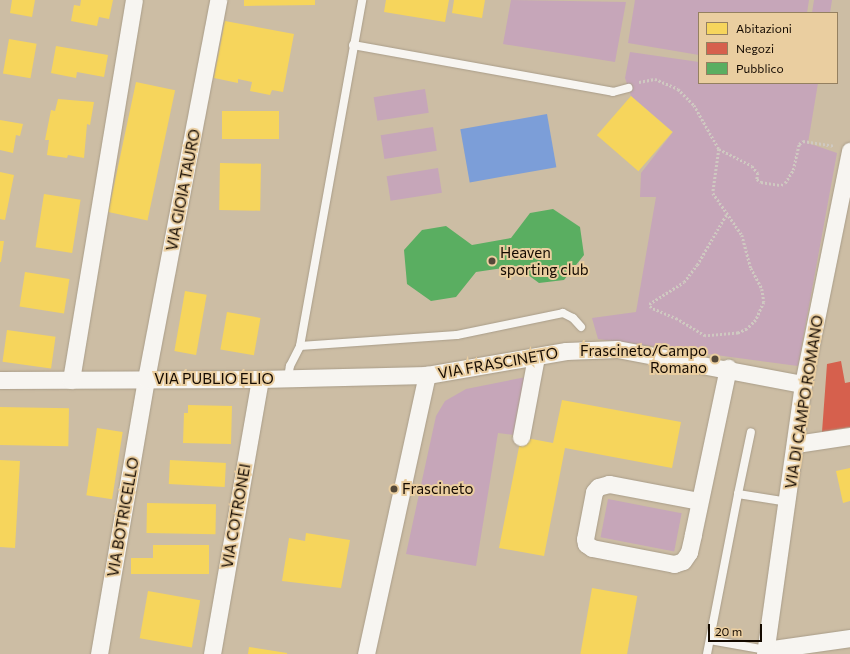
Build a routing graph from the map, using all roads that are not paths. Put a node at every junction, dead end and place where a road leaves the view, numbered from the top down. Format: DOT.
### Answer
graph roads {
  1 [pos="134,0"];
  2 [pos="218,0"];
  3 [pos="362,0"];
  4 [pos="353,45"];
  5 [pos="628,88"];
  6 [pos="846,149"];
  7 [pos="581,327"];
  8 [pos="300,346"];
  9 [pos="536,357"];
  10 [pos="728,368"];
  11 [pos="427,375"];
  12 [pos="288,378"];
  13 [pos="146,379"];
  14 [pos="260,379"];
  15 [pos="0,380"];
  16 [pos="71,380"];
  17 [pos="803,384"];
  18 [pos="751,432"];
  19 [pos="850,436"];
  20 [pos="521,437"];
  21 [pos="796,444"];
  22 [pos="738,494"];
  23 [pos="699,501"];
  24 [pos="788,502"];
  25 [pos="850,638"];
  26 [pos="710,640"];
  27 [pos="766,652"];
  28 [pos="99,654"];
  29 [pos="212,654"];
  30 [pos="366,654"];
  31 [pos="707,654"];
  1 -- 16 [label="street"];
  2 -- 13 [label="street, VIA GIOIA TAURO"];
  3 -- 4 [label="lane"];
  4 -- 5 [label="lane"];
  4 -- 8 [label="lane"];
  6 -- 17 [label="street, VIA DI CAMPO ROMANO"];
  7 -- 8 [label="lane"];
  8 -- 12 [label="lane"];
  9 -- 10 [label="street, VIA FRASCINETO"];
  9 -- 11 [label="street, VIA FRASCINETO"];
  9 -- 20 [label="street"];
  10 -- 17 [label="street, VIA FRASCINETO"];
  10 -- 23 [label="street"];
  11 -- 12 [label="street, VIA PUBLIO ELIO"];
  11 -- 30 [label="street, VIA FRASCINETO"];
  12 -- 14 [label="street, VIA PUBLIO ELIO"];
  13 -- 14 [label="street, VIA PUBLIO ELIO"];
  13 -- 16 [label="street, VIA PUBLIO ELIO"];
  13 -- 28 [label="street, VIA BOTRICELLO"];
  14 -- 29 [label="street, VIA COTRONEI"];
  15 -- 16 [label="street, VIA PUBLIO ELIO"];
  17 -- 21 [label="street, VIA DI CAMPO ROMANO"];
  18 -- 22 [label="lane"];
  19 -- 21 [label="street"];
  21 -- 24 [label="street, VIA DI CAMPO ROMANO"];
  22 -- 24 [label="lane"];
  22 -- 26 [label="lane"];
  23 -- 23 [label="street"];
  24 -- 27 [label="street, VIA DI CAMPO ROMANO"];
  25 -- 27 [label="street"];
  26 -- 27 [label="lane"];
  26 -- 31 [label="lane"];
}
